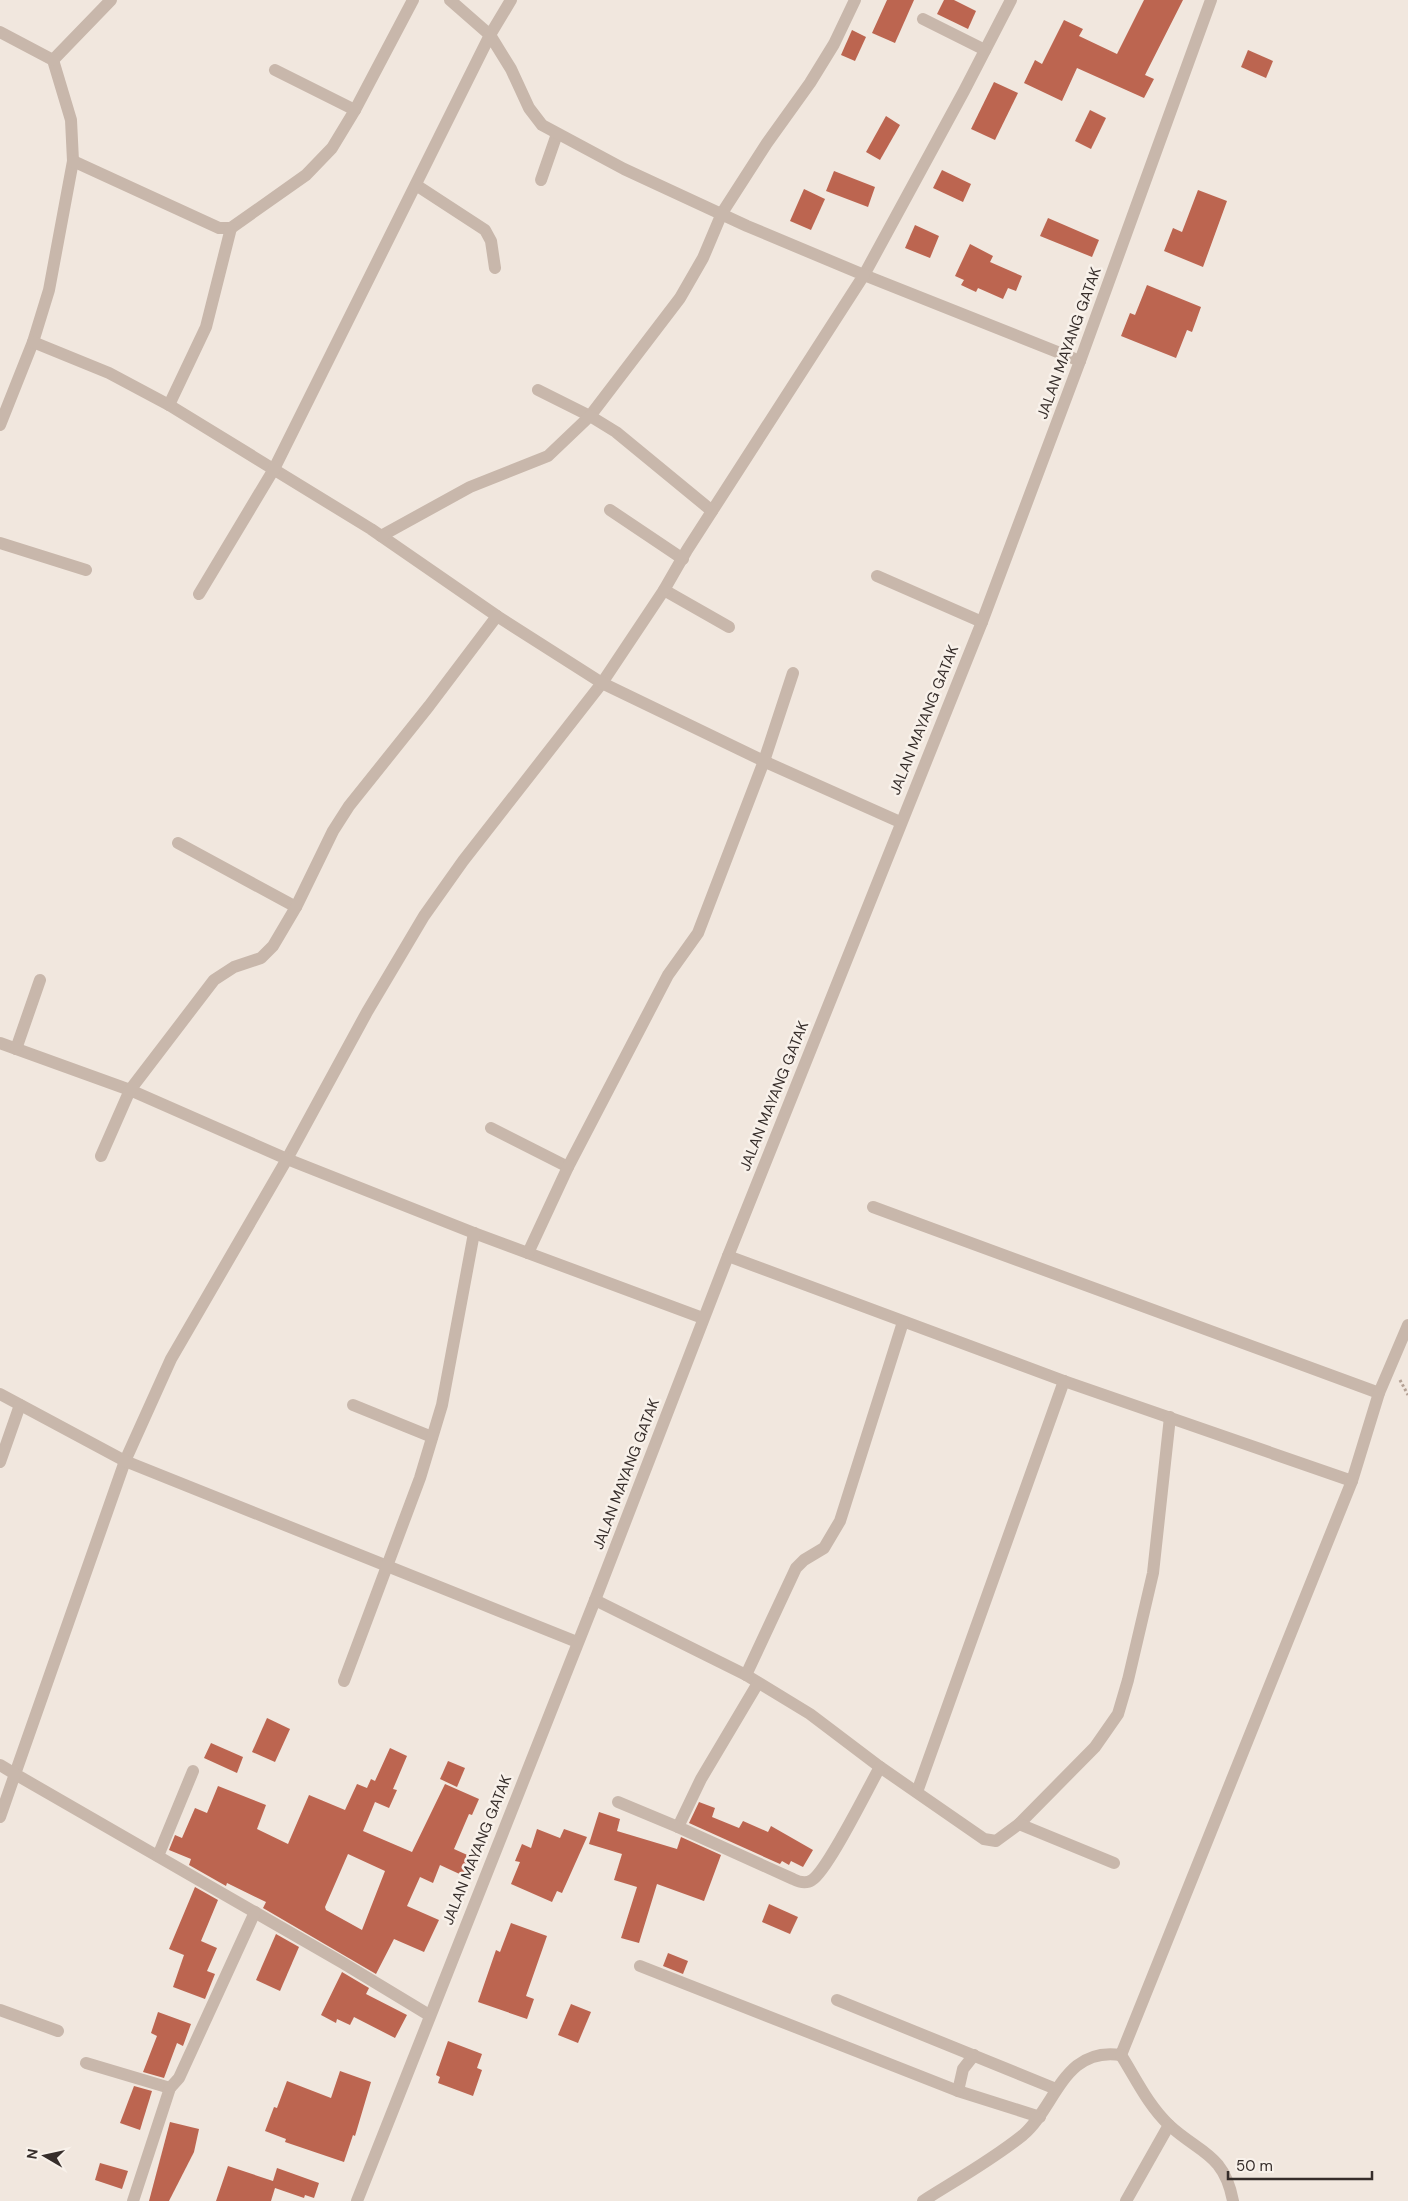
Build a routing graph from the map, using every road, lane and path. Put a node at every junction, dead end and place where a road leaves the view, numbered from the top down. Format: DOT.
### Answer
graph roads {
  1 [pos="111,0"];
  2 [pos="413,0"];
  3 [pos="450,0"];
  4 [pos="511,0"];
  5 [pos="855,0"];
  6 [pos="1011,0"];
  7 [pos="1211,0"];
  8 [pos="923,19"];
  9 [pos="0,32"];
  10 [pos="490,35"];
  11 [pos="985,50"];
  12 [pos="53,60"];
  13 [pos="275,70"];
  14 [pos="355,110"];
  15 [pos="557,134"];
  16 [pos="73,161"];
  17 [pos="541,180"];
  18 [pos="416,185"];
  19 [pos="722,213"];
  20 [pos="231,228"];
  21 [pos="494,268"];
  22 [pos="864,275"];
  23 [pos="33,342"];
  24 [pos="1080,361"];
  25 [pos="538,390"];
  26 [pos="170,405"];
  27 [pos="590,416"];
  28 [pos="0,425"];
  29 [pos="274,469"];
  30 [pos="610,510"];
  31 [pos="712,512"];
  32 [pos="376,532"];
  33 [pos="0,543"];
  34 [pos="683,559"];
  35 [pos="86,570"];
  36 [pos="878,576"];
  37 [pos="664,590"];
  38 [pos="199,594"];
  39 [pos="496,616"];
  40 [pos="982,622"];
  41 [pos="729,627"];
  42 [pos="793,673"];
  43 [pos="602,683"];
  44 [pos="764,761"];
  45 [pos="900,822"];
  46 [pos="178,843"];
  47 [pos="296,907"];
  48 [pos="40,980"];
  49 [pos="0,1043"];
  50 [pos="16,1049"];
  51 [pos="130,1090"];
  52 [pos="491,1128"];
  53 [pos="101,1156"];
  54 [pos="287,1158"];
  55 [pos="568,1167"];
  56 [pos="872,1206"];
  57 [pos="474,1233"];
  58 [pos="528,1253"];
  59 [pos="728,1256"];
  60 [pos="703,1318"];
  61 [pos="903,1322"];
  62 [pos="1408,1325"];
  63 [pos="1064,1381"];
  64 [pos="1379,1393"];
  65 [pos="0,1394"];
  66 [pos="20,1405"];
  67 [pos="353,1405"];
  68 [pos="1170,1417"];
  69 [pos="432,1437"];
  70 [pos="125,1461"];
  71 [pos="0,1462"];
  72 [pos="1352,1481"];
  73 [pos="387,1566"];
  74 [pos="595,1600"];
  75 [pos="577,1642"];
  76 [pos="746,1675"];
  77 [pos="344,1681"];
  78 [pos="758,1683"];
  79 [pos="0,1765"];
  80 [pos="880,1767"];
  81 [pos="193,1771"];
  82 [pos="15,1774"];
  83 [pos="917,1792"];
  84 [pos="618,1802"];
  85 [pos="0,1817"];
  86 [pos="1019,1824"];
  87 [pos="678,1827"];
  88 [pos="158,1856"];
  89 [pos="1114,1863"];
  90 [pos="255,1912"];
  91 [pos="640,1966"];
  92 [pos="837,2000"];
  93 [pos="0,2010"];
  94 [pos="429,2016"];
  95 [pos="58,2031"];
  96 [pos="974,2055"];
  97 [pos="1121,2055"];
  98 [pos="86,2063"];
  99 [pos="170,2088"];
  100 [pos="1056,2089"];
  101 [pos="958,2091"];
  102 [pos="1040,2117"];
  103 [pos="1169,2125"];
  104 [pos="133,2201"];
  105 [pos="356,2201"];
  106 [pos="923,2201"];
  107 [pos="1126,2201"];
  108 [pos="1233,2201"];
  1 -- 12 [label="street"];
  2 -- 14 [label="street"];
  3 -- 10 [label="street"];
  4 -- 10 [label="street"];
  5 -- 19 [label="street"];
  6 -- 11 [label="street"];
  7 -- 24 [label="street, JALAN MAYANG GATAK"];
  8 -- 11 [label="street"];
  9 -- 12 [label="street"];
  10 -- 15 [label="street"];
  10 -- 18 [label="street"];
  11 -- 22 [label="street"];
  12 -- 16 [label="street"];
  13 -- 14 [label="street"];
  14 -- 20 [label="street"];
  15 -- 17 [label="street"];
  15 -- 19 [label="street"];
  16 -- 20 [label="street"];
  16 -- 23 [label="street"];
  18 -- 21 [label="street"];
  18 -- 29 [label="street"];
  19 -- 22 [label="street"];
  19 -- 27 [label="street"];
  20 -- 26 [label="street"];
  22 -- 24 [label="street"];
  22 -- 31 [label="street"];
  23 -- 26 [label="street"];
  23 -- 28 [label="street"];
  24 -- 40 [label="street, JALAN MAYANG GATAK"];
  25 -- 27 [label="street"];
  26 -- 29 [label="street"];
  27 -- 31 [label="street"];
  27 -- 32 [label="street"];
  29 -- 32 [label="street"];
  29 -- 38 [label="street"];
  30 -- 34 [label="street"];
  31 -- 34 [label="street"];
  32 -- 39 [label="street"];
  33 -- 35 [label="street"];
  34 -- 37 [label="street"];
  36 -- 40 [label="street"];
  37 -- 41 [label="street"];
  37 -- 43 [label="street"];
  39 -- 43 [label="street"];
  39 -- 47 [label="street"];
  40 -- 45 [label="street, JALAN MAYANG GATAK"];
  42 -- 44 [label="street"];
  43 -- 44 [label="street"];
  43 -- 54 [label="street"];
  44 -- 45 [label="street"];
  44 -- 55 [label="street"];
  45 -- 59 [label="street, JALAN MAYANG GATAK"];
  46 -- 47 [label="street"];
  47 -- 51 [label="street"];
  48 -- 50 [label="street"];
  49 -- 50 [label="street"];
  50 -- 51 [label="street"];
  51 -- 53 [label="street"];
  51 -- 54 [label="street"];
  52 -- 55 [label="street"];
  54 -- 57 [label="street"];
  54 -- 70 [label="street"];
  55 -- 58 [label="street"];
  56 -- 64 [label="street"];
  57 -- 58 [label="street"];
  57 -- 69 [label="street"];
  58 -- 60 [label="street"];
  59 -- 60 [label="street, JALAN MAYANG GATAK"];
  59 -- 61 [label="street"];
  60 -- 74 [label="street, JALAN MAYANG GATAK"];
  61 -- 63 [label="street"];
  61 -- 76 [label="street"];
  62 -- 64 [label="street"];
  63 -- 68 [label="street"];
  63 -- 83 [label="street"];
  64 -- 72 [label="street"];
  65 -- 66 [label="street"];
  66 -- 70 [label="street"];
  66 -- 71 [label="street"];
  67 -- 69 [label="street"];
  68 -- 72 [label="street"];
  68 -- 86 [label="street"];
  69 -- 73 [label="street"];
  70 -- 73 [label="street"];
  70 -- 82 [label="street"];
  72 -- 97 [label="street"];
  73 -- 75 [label="street"];
  73 -- 77 [label="street"];
  74 -- 75 [label="street, JALAN MAYANG GATAK"];
  74 -- 76 [label="street"];
  75 -- 94 [label="street, JALAN MAYANG GATAK"];
  76 -- 78 [label="street"];
  78 -- 80 [label="street"];
  78 -- 87 [label="street"];
  79 -- 82 [label="street"];
  80 -- 83 [label="street"];
  80 -- 87 [label="street"];
  81 -- 88 [label="street"];
  82 -- 85 [label="street"];
  82 -- 88 [label="street"];
  83 -- 86 [label="street"];
  84 -- 87 [label="street"];
  86 -- 89 [label="street"];
  88 -- 90 [label="street"];
  90 -- 94 [label="street"];
  90 -- 99 [label="street"];
  91 -- 101 [label="street"];
  92 -- 96 [label="street"];
  93 -- 95 [label="street"];
  94 -- 105 [label="street, JALAN MAYANG GATAK"];
  96 -- 100 [label="street"];
  96 -- 101 [label="street"];
  97 -- 100 [label="street"];
  97 -- 103 [label="street"];
  98 -- 99 [label="street"];
  99 -- 104 [label="street"];
  100 -- 102 [label="street"];
  101 -- 102 [label="street"];
  102 -- 106 [label="street"];
  103 -- 107 [label="street"];
  103 -- 108 [label="street"];
}
